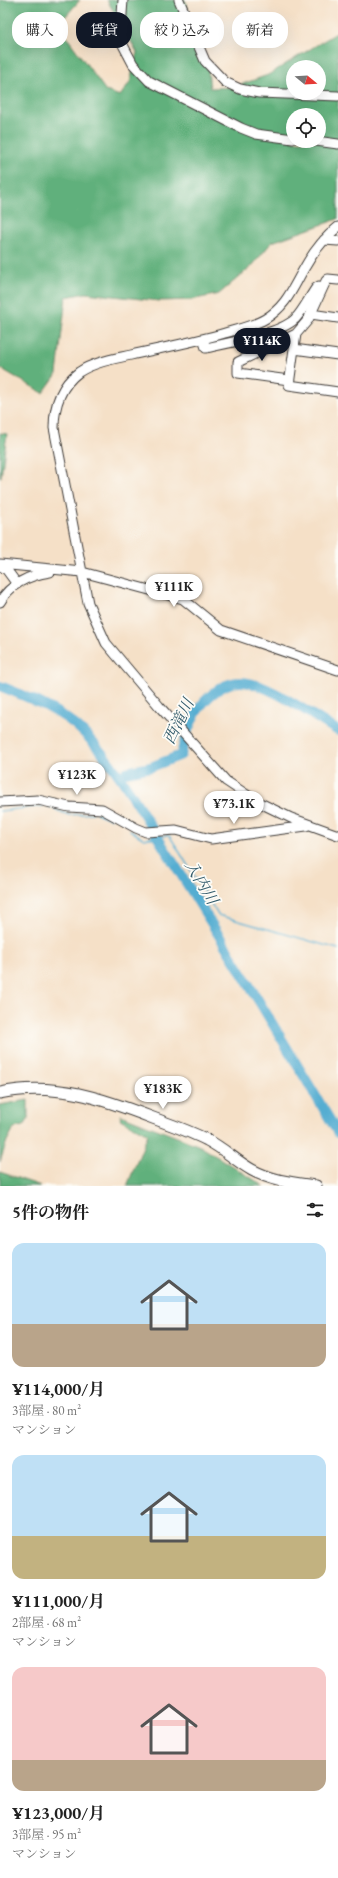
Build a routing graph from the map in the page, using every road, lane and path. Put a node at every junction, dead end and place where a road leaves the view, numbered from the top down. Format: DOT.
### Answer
graph roads {
  1 [pos="123,0"];
  2 [pos="179,0"];
  3 [pos="338,96"];
  4 [pos="286,138"];
  5 [pos="326,142"];
  6 [pos="338,144"];
  7 [pos="338,227"];
  8 [pos="324,240"];
  9 [pos="338,242"];
  10 [pos="338,280"];
  11 [pos="323,287"];
  12 [pos="311,314"];
  13 [pos="338,318"];
  14 [pos="296,334"];
  15 [pos="203,339"];
  16 [pos="294,349"];
  17 [pos="338,355"];
  18 [pos="289,380"];
  19 [pos="338,392"];
  20 [pos="0,565"];
  21 [pos="63,570"];
  22 [pos="82,572"];
  23 [pos="17,584"];
  24 [pos="0,602"];
  25 [pos="338,670"];
  26 [pos="0,802"];
  27 [pos="309,825"];
  28 [pos="338,835"];
  29 [pos="0,1093"];
  30 [pos="316,1186"];
  1 -- 4 [label="street"];
  2 -- 3 [label="street"];
  5 -- 6 [label="street"];
  7 -- 8 [label="street"];
  8 -- 9 [label="street"];
  8 -- 15 [label="street"];
  10 -- 11 [label="street"];
  11 -- 12 [label="street"];
  11 -- 15 [label="street"];
  12 -- 13 [label="street"];
  12 -- 14 [label="street"];
  14 -- 16 [label="street"];
  14 -- 18 [label="street"];
  15 -- 22 [label="street"];
  16 -- 17 [label="street"];
  16 -- 18 [label="street"];
  18 -- 19 [label="street"];
  20 -- 21 [label="street"];
  20 -- 23 [label="street"];
  21 -- 22 [label="street"];
  21 -- 23 [label="street"];
  22 -- 25 [label="street"];
  22 -- 27 [label="street"];
  23 -- 24 [label="street"];
  26 -- 27 [label="street"];
  27 -- 28 [label="street"];
  29 -- 30 [label="main road"];
}
